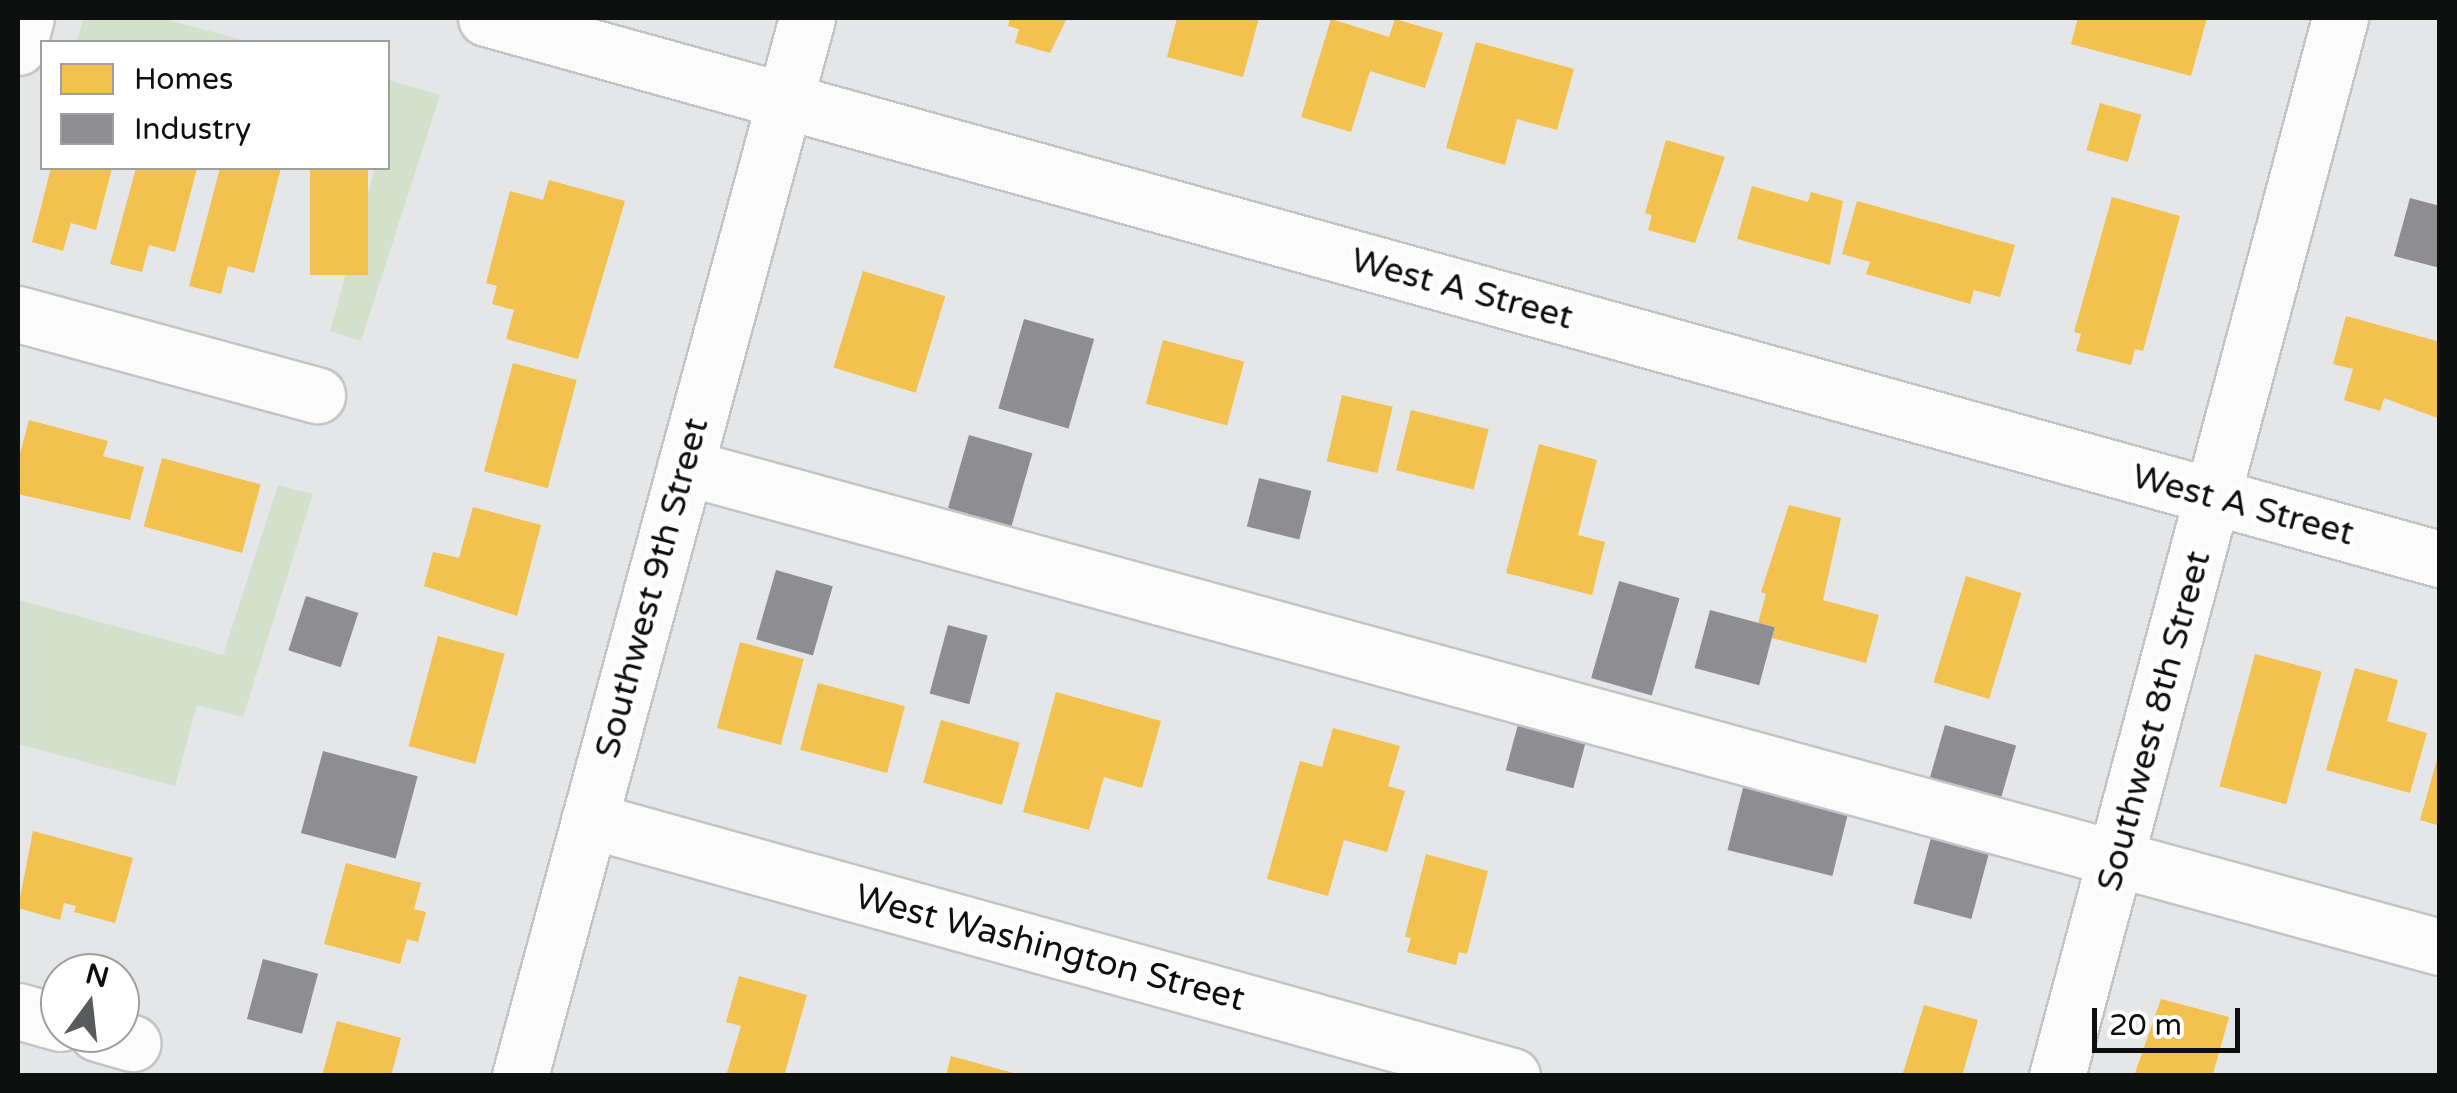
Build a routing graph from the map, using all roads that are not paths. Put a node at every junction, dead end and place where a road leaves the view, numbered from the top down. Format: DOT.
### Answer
graph roads {
  1 [pos="26,18"];
  2 [pos="486,18"];
  3 [pos="807,18"];
  4 [pos="2340,18"];
  5 [pos="18,47"];
  6 [pos="784,101"];
  7 [pos="18,314"];
  8 [pos="317,394"];
  9 [pos="685,467"];
  10 [pos="2215,498"];
  11 [pos="2440,560"];
  12 [pos="589,820"];
  13 [pos="2116,857"];
  14 [pos="2440,947"];
  15 [pos="520,1076"];
  16 [pos="1512,1076"];
  17 [pos="2057,1076"];
  1 -- 5 [label="street"];
  2 -- 6 [label="street, West A Street"];
  3 -- 6 [label="street, Southwest 9th Street"];
  4 -- 10 [label="street, Southwest 8th Street"];
  6 -- 9 [label="street, Southwest 9th Street"];
  6 -- 10 [label="street, West A Street"];
  7 -- 8 [label="street"];
  9 -- 12 [label="street, Southwest 9th Street"];
  9 -- 13 [label="street"];
  10 -- 11 [label="street, West A Street"];
  10 -- 13 [label="street, Southwest 8th Street"];
  12 -- 15 [label="street, Southwest 9th Street"];
  12 -- 16 [label="street, West Washington Street"];
  13 -- 14 [label="street"];
  13 -- 17 [label="street, Southwest 8th Street"];
}
